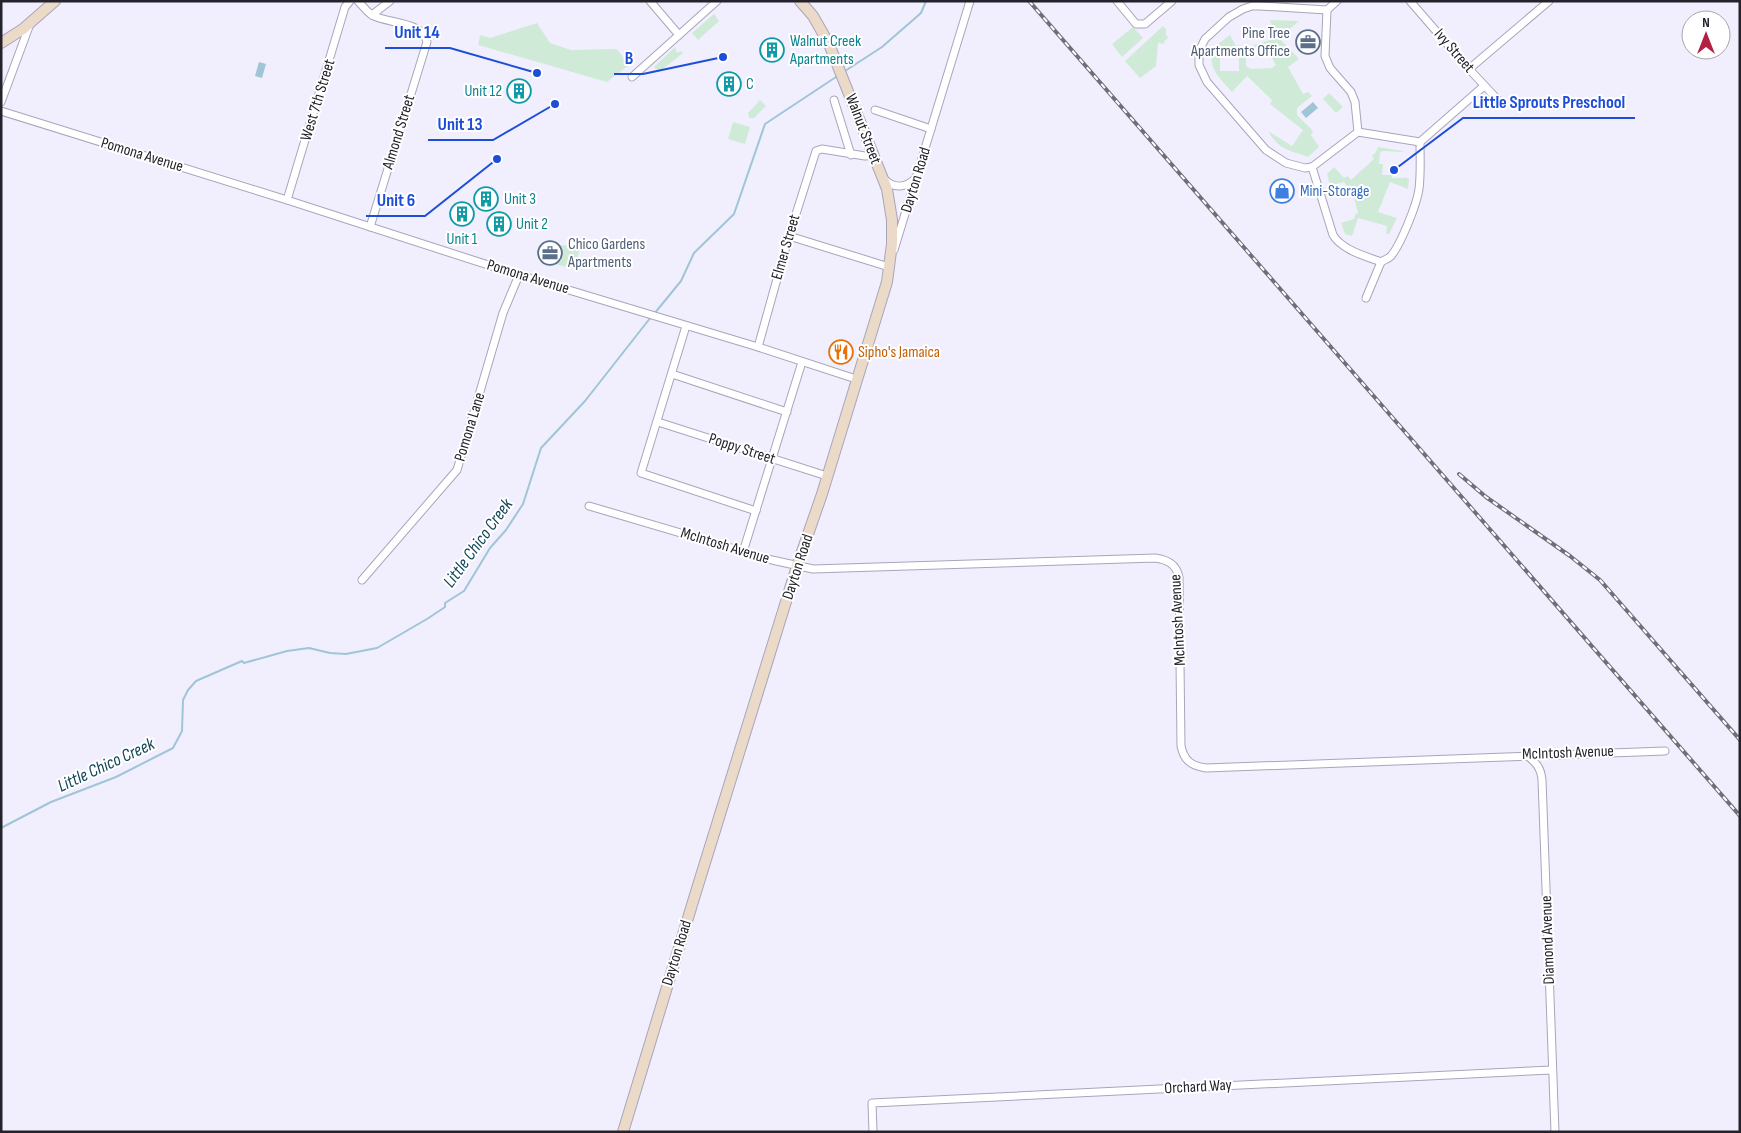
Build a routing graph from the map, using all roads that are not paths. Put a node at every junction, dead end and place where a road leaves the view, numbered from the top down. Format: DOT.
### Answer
graph roads {
  1 [pos="55,1"];
  2 [pos="350,1"];
  3 [pos="358,1"];
  4 [pos="390,1"];
  5 [pos="650,1"];
  6 [pos="717,1"];
  7 [pos="800,1"];
  8 [pos="970,1"];
  9 [pos="1117,1"];
  10 [pos="1172,1"];
  11 [pos="1336,1"];
  12 [pos="1410,1"];
  13 [pos="1549,1"];
  14 [pos="1327,10"];
  15 [pos="372,15"];
  16 [pos="32,21"];
  17 [pos="679,35"];
  18 [pos="1,43"];
  19 [pos="1469,69"];
  20 [pos="632,77"];
  21 [pos="1484,86"];
  22 [pos="834,100"];
  23 [pos="1498,100"];
  24 [pos="1,102"];
  25 [pos="875,110"];
  26 [pos="1,111"];
  27 [pos="931,128"];
  28 [pos="1358,132"];
  29 [pos="1420,142"];
  30 [pos="851,155"];
  31 [pos="874,155"];
  32 [pos="1312,167"];
  33 [pos="882,177"];
  34 [pos="916,177"];
  35 [pos="287,200"];
  36 [pos="370,227"];
  37 [pos="789,236"];
  38 [pos="1381,262"];
  39 [pos="889,267"];
  40 [pos="520,275"];
  41 [pos="1366,298"];
  42 [pos="686,326"];
  43 [pos="758,346"];
  44 [pos="802,362"];
  45 [pos="672,374"];
  46 [pos="856,379"];
  47 [pos="787,412"];
  48 [pos="658,422"];
  49 [pos="772,458"];
  50 [pos="826,476"];
  51 [pos="589,506"];
  52 [pos="756,511"];
  53 [pos="743,552"];
  54 [pos="797,566"];
  55 [pos="362,580"];
  56 [pos="1665,750"];
  57 [pos="1526,755"];
  58 [pos="1552,1070"];
  59 [pos="623,1132"];
  60 [pos="873,1132"];
  61 [pos="1555,1132"];
  1 -- 16 [label="street"];
  2 -- 35 [label="street, West 7th Street"];
  3 -- 15 [label="street"];
  4 -- 15 [label="street"];
  5 -- 17 [label="street"];
  6 -- 17 [label="street"];
  7 -- 31 [label="street, Walnut Street"];
  8 -- 27 [label="street, Dayton Road"];
  9 -- 10 [label="street"];
  11 -- 14 [label="street"];
  12 -- 19 [label="street, Ivy Street"];
  13 -- 19 [label="street"];
  14 -- 28 [label="street"];
  14 -- 32 [label="street"];
  15 -- 36 [label="street, Almond Street"];
  16 -- 18 [label="street"];
  16 -- 24 [label="street"];
  17 -- 20 [label="street"];
  19 -- 21 [label="street, Ivy Street"];
  21 -- 23 [label="street, Ivy Street"];
  21 -- 29 [label="street"];
  22 -- 30 [label="street"];
  25 -- 27 [label="street"];
  26 -- 35 [label="street, Pomona Avenue"];
  27 -- 34 [label="street, Dayton Road"];
  28 -- 29 [label="street"];
  28 -- 32 [label="street"];
  29 -- 38 [label="street"];
  30 -- 31 [label="street"];
  30 -- 37 [label="street, Elmer Street"];
  31 -- 33 [label="street, Walnut Street"];
  32 -- 38 [label="street"];
  33 -- 34 [label="street"];
  33 -- 39 [label="street, Walnut Street"];
  34 -- 39 [label="street, Dayton Road"];
  35 -- 36 [label="street, Pomona Avenue"];
  36 -- 40 [label="street, Pomona Avenue"];
  37 -- 39 [label="street"];
  37 -- 43 [label="street, Elmer Street"];
  38 -- 41 [label="street"];
  39 -- 46 [label="street, Dayton Road"];
  40 -- 42 [label="street, Pomona Avenue"];
  40 -- 55 [label="street, Pomona Lane"];
  42 -- 43 [label="street, Pomona Avenue"];
  42 -- 45 [label="street"];
  43 -- 44 [label="street, Pomona Avenue"];
  44 -- 46 [label="street, Pomona Avenue"];
  44 -- 47 [label="street"];
  45 -- 47 [label="street"];
  45 -- 48 [label="street"];
  46 -- 50 [label="street, Dayton Road"];
  47 -- 49 [label="street"];
  48 -- 49 [label="street, Poppy Street"];
  48 -- 52 [label="street"];
  49 -- 50 [label="street, Poppy Street"];
  49 -- 52 [label="street"];
  50 -- 54 [label="street, Dayton Road"];
  51 -- 53 [label="street, McIntosh Avenue"];
  52 -- 53 [label="street"];
  53 -- 54 [label="street, McIntosh Avenue"];
  54 -- 57 [label="street, McIntosh Avenue"];
  54 -- 59 [label="street, Dayton Road"];
  56 -- 57 [label="street, McIntosh Avenue"];
  57 -- 58 [label="street, Diamond Avenue"];
  58 -- 60 [label="street, Orchard Way"];
  58 -- 61 [label="street, Diamond Avenue"];
}
